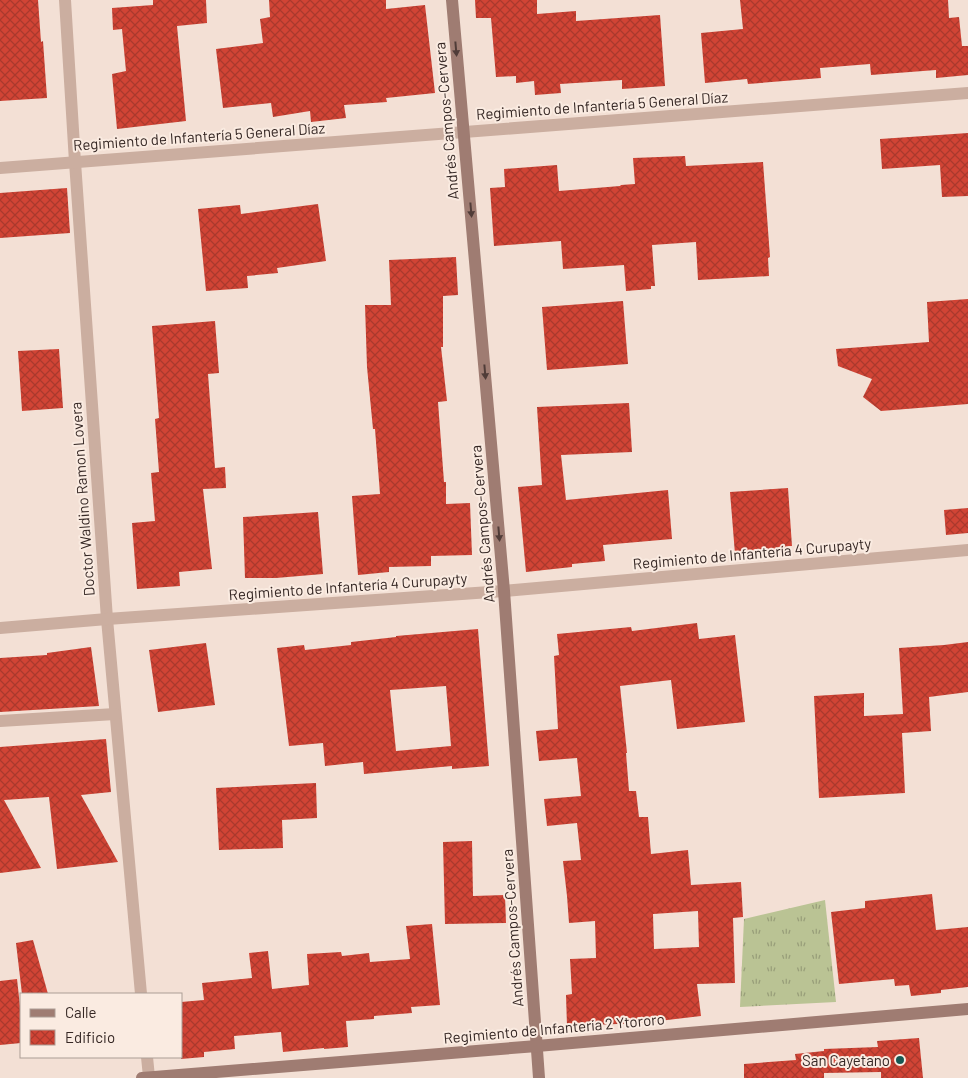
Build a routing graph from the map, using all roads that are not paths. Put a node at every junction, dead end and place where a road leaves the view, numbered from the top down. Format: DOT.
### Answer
graph roads {
  1 [pos="66,0"];
  2 [pos="452,0"];
  3 [pos="968,93"];
  4 [pos="464,132"];
  5 [pos="74,162"];
  6 [pos="0,168"];
  7 [pos="968,550"];
  8 [pos="504,591"];
  9 [pos="107,619"];
  10 [pos="0,628"];
  11 [pos="116,714"];
  12 [pos="0,721"];
  13 [pos="141,993"];
  14 [pos="968,1009"];
  15 [pos="537,1046"];
  16 [pos="147,1058"];
  17 [pos="149,1077"];
  18 [pos="169,1077"];
  19 [pos="142,1078"];
  20 [pos="539,1078"];
  1 -- 5 [label="street, Doctor Waldino Ramon Lovera"];
  2 -- 4 [label="street, Andrés Campos-Cervera, one-way"];
  3 -- 4 [label="street, Regimiento de Infantería 5 General Díaz"];
  4 -- 5 [label="street, Regimiento de Infantería 5 General Díaz"];
  4 -- 8 [label="street, Andrés Campos-Cervera, one-way"];
  5 -- 6 [label="street, Regimiento de Infantería 5 General Díaz"];
  5 -- 9 [label="street, Doctor Waldino Ramon Lovera"];
  7 -- 8 [label="street, Regimiento de Infantería 4 Curupayty"];
  8 -- 9 [label="street, Regimiento de Infantería 4 Curupayty"];
  8 -- 15 [label="street, Andrés Campos-Cervera"];
  9 -- 10 [label="street, Regimiento de Infantería 4 Curupayty"];
  9 -- 11 [label="street, Doctor Waldino Ramon Lovera"];
  11 -- 12 [label="street"];
  11 -- 13 [label="street, Doctor Waldino Ramon Lovera"];
  14 -- 15 [label="street, Regimiento de Infantería 2 Ytororo"];
  15 -- 18 [label="street, Regimiento de Infantería 2 Ytororo"];
  15 -- 20 [label="street, Andrés Campos-Cervera"];
  16 -- 17 [label="street"];
  17 -- 18 [label="street, Regimiento de Infantería 2 Ytororo"];
  17 -- 19 [label="street, Regimiento de Infantería 2 Ytororo"];
}
